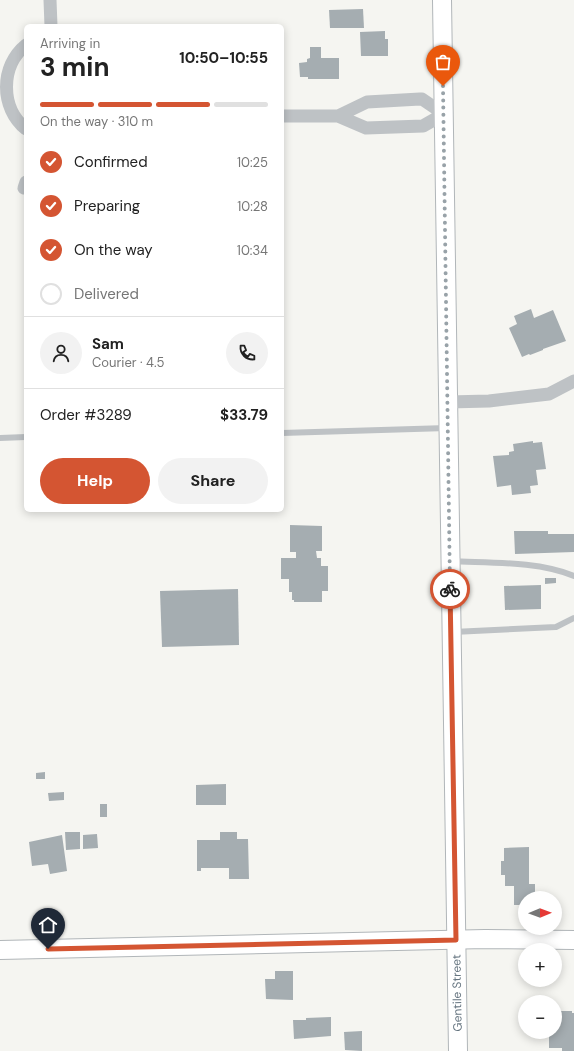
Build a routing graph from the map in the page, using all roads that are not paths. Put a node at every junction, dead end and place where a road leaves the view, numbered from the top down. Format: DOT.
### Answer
graph roads {
  1 [pos="50,0"];
  2 [pos="442,0"];
  3 [pos="51,24"];
  4 [pos="24,46"];
  5 [pos="2,82"];
  6 [pos="444,114"];
  7 [pos="284,116"];
  8 [pos="338,116"];
  9 [pos="24,127"];
  10 [pos="574,381"];
  11 [pos="448,402"];
  12 [pos="448,428"];
  13 [pos="284,433"];
  14 [pos="24,437"];
  15 [pos="0,438"];
  16 [pos="450,561"];
  17 [pos="574,576"];
  18 [pos="574,618"];
  19 [pos="451,632"];
  20 [pos="456,940"];
  21 [pos="574,940"];
  22 [pos="0,950"];
  23 [pos="458,1051"];
  1 -- 3 [label="street"];
  2 -- 6 [label="main road, Gentile Street"];
  4 -- 5 [label="street"];
  5 -- 9 [label="street"];
  6 -- 8 [label="street"];
  6 -- 8 [label="street"];
  6 -- 11 [label="main road, Gentile Street"];
  7 -- 8 [label="street"];
  10 -- 11 [label="street"];
  11 -- 12 [label="main road, Gentile Street"];
  12 -- 13 [label="lane"];
  12 -- 16 [label="main road, Gentile Street"];
  14 -- 15 [label="lane"];
  16 -- 17 [label="lane"];
  16 -- 19 [label="main road, Gentile Street"];
  18 -- 19 [label="lane"];
  19 -- 20 [label="main road, Gentile Street"];
  20 -- 21 [label="main road"];
  20 -- 22 [label="main road"];
  20 -- 23 [label="main road, Gentile Street"];
}
